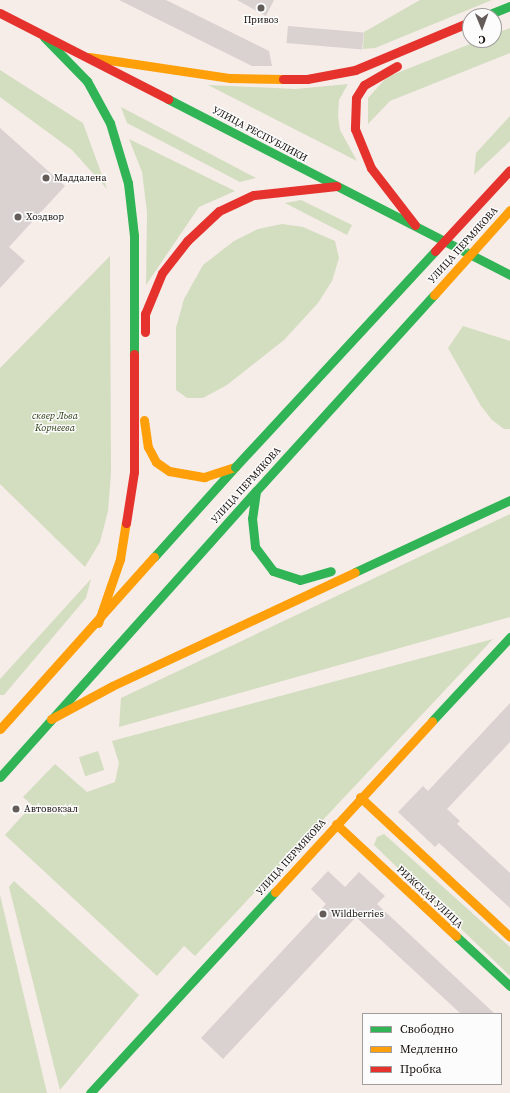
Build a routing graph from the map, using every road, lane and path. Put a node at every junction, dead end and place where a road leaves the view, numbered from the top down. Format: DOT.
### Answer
graph roads {
  1 [pos="0,13"];
  2 [pos="462,25"];
  3 [pos="40,33"];
  4 [pos="89,57"];
  5 [pos="408,62"];
  6 [pos="510,170"];
  7 [pos="337,186"];
  8 [pos="510,210"];
  9 [pos="415,225"];
  10 [pos="510,275"];
  11 [pos="236,467"];
  12 [pos="256,491"];
  13 [pos="498,493"];
  14 [pos="510,500"];
  15 [pos="98,623"];
  16 [pos="510,637"];
  17 [pos="52,720"];
  18 [pos="0,729"];
  19 [pos="0,777"];
  20 [pos="360,797"];
  21 [pos="336,824"];
  22 [pos="510,937"];
  23 [pos="510,986"];
  24 [pos="90,1093"];
  1 -- 3 [label="main road, УЛИЦА РЕСПУБЛИКИ"];
  2 -- 4 [label="main road"];
  3 -- 4 [label="main road, УЛИЦА РЕСПУБЛИКИ"];
  3 -- 15 [label="main road"];
  4 -- 7 [label="main road, УЛИЦА РЕСПУБЛИКИ"];
  5 -- 9 [label="main road"];
  6 -- 11 [label="main road, УЛИЦА ПЕРМЯКОВА, bridge"];
  7 -- 9 [label="main road, УЛИЦА РЕСПУБЛИКИ"];
  7 -- 11 [label="main road"];
  8 -- 12 [label="main road, УЛИЦА ПЕРМЯКОВА, bridge"];
  9 -- 10 [label="main road, УЛИЦА РЕСПУБЛИКИ"];
  11 -- 15 [label="main road, УЛИЦА ПЕРМЯКОВА"];
  12 -- 13 [label="main road"];
  12 -- 17 [label="main road, УЛИЦА ПЕРМЯКОВА"];
  14 -- 17 [label="main road"];
  15 -- 18 [label="main road, УЛИЦА ПЕРМЯКОВА"];
  16 -- 20 [label="main road, УЛИЦА ПЕРМЯКОВА"];
  17 -- 19 [label="main road, УЛИЦА ПЕРМЯКОВА"];
  20 -- 21 [label="main road, УЛИЦА ПЕРМЯКОВА"];
  20 -- 22 [label="main road"];
  21 -- 23 [label="main road, РИЖСКАЯ УЛИЦА"];
  21 -- 24 [label="main road, УЛИЦА ПЕРМЯКОВА"];
}
